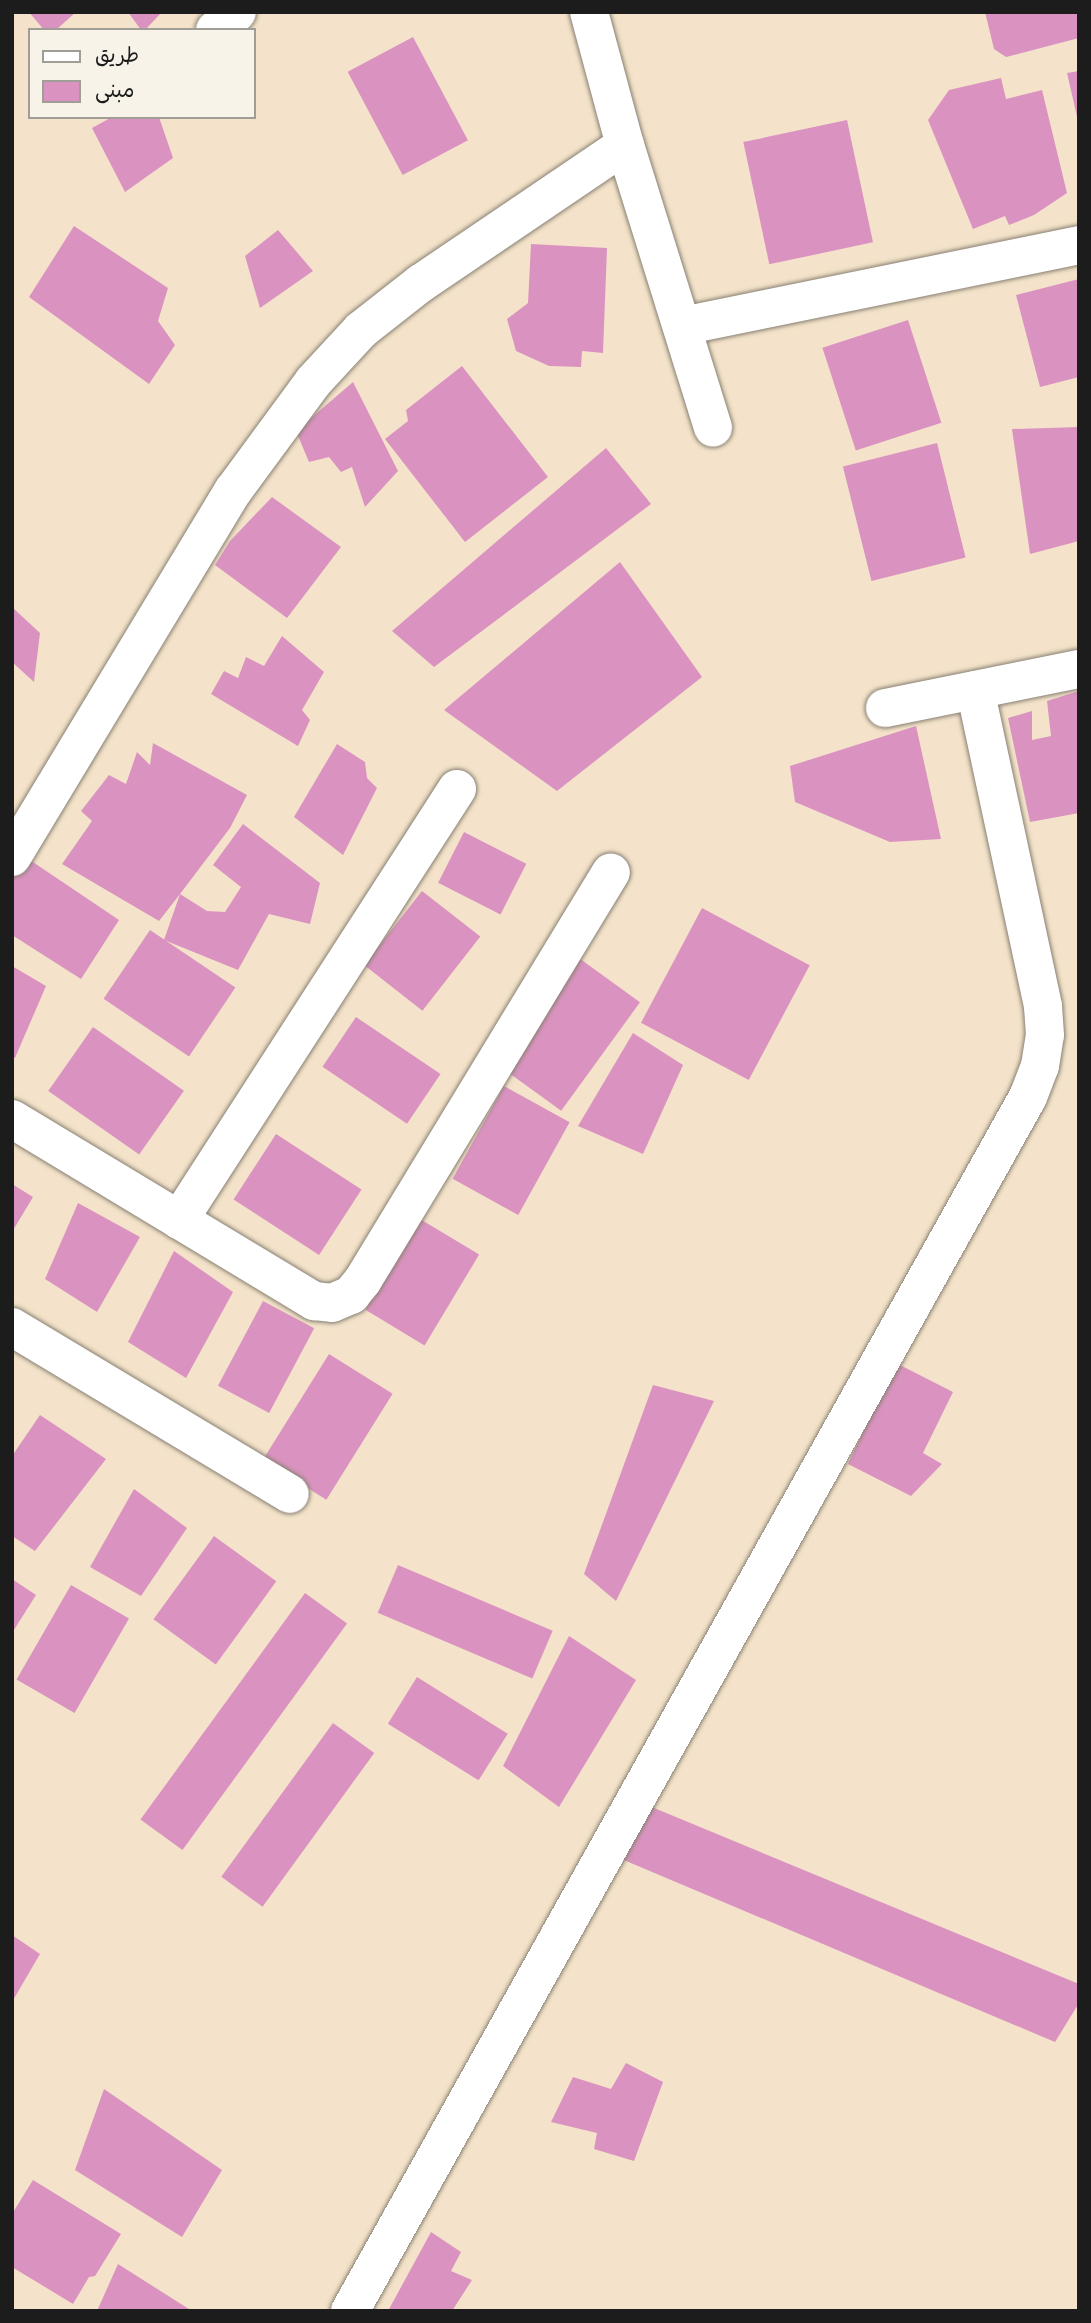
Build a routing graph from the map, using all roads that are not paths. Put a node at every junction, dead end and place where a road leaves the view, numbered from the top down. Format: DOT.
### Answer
graph roads {
  1 [pos="237,12"];
  2 [pos="589,12"];
  3 [pos="217,28"];
  4 [pos="625,145"];
  5 [pos="1079,245"];
  6 [pos="682,327"];
  7 [pos="713,428"];
  8 [pos="1079,670"];
  9 [pos="975,690"];
  10 [pos="885,708"];
  11 [pos="457,789"];
  12 [pos="12,857"];
  13 [pos="611,872"];
  14 [pos="12,1119"];
  15 [pos="179,1220"];
  16 [pos="12,1326"];
  17 [pos="290,1494"];
  18 [pos="350,2311"];
  1 -- 3 [label="street"];
  2 -- 4 [label="street"];
  4 -- 6 [label="street"];
  4 -- 12 [label="street"];
  5 -- 6 [label="street"];
  6 -- 7 [label="street"];
  8 -- 9 [label="street"];
  9 -- 10 [label="street"];
  9 -- 18 [label="street"];
  11 -- 15 [label="street"];
  13 -- 15 [label="street"];
  14 -- 15 [label="street"];
  16 -- 17 [label="street"];
}
